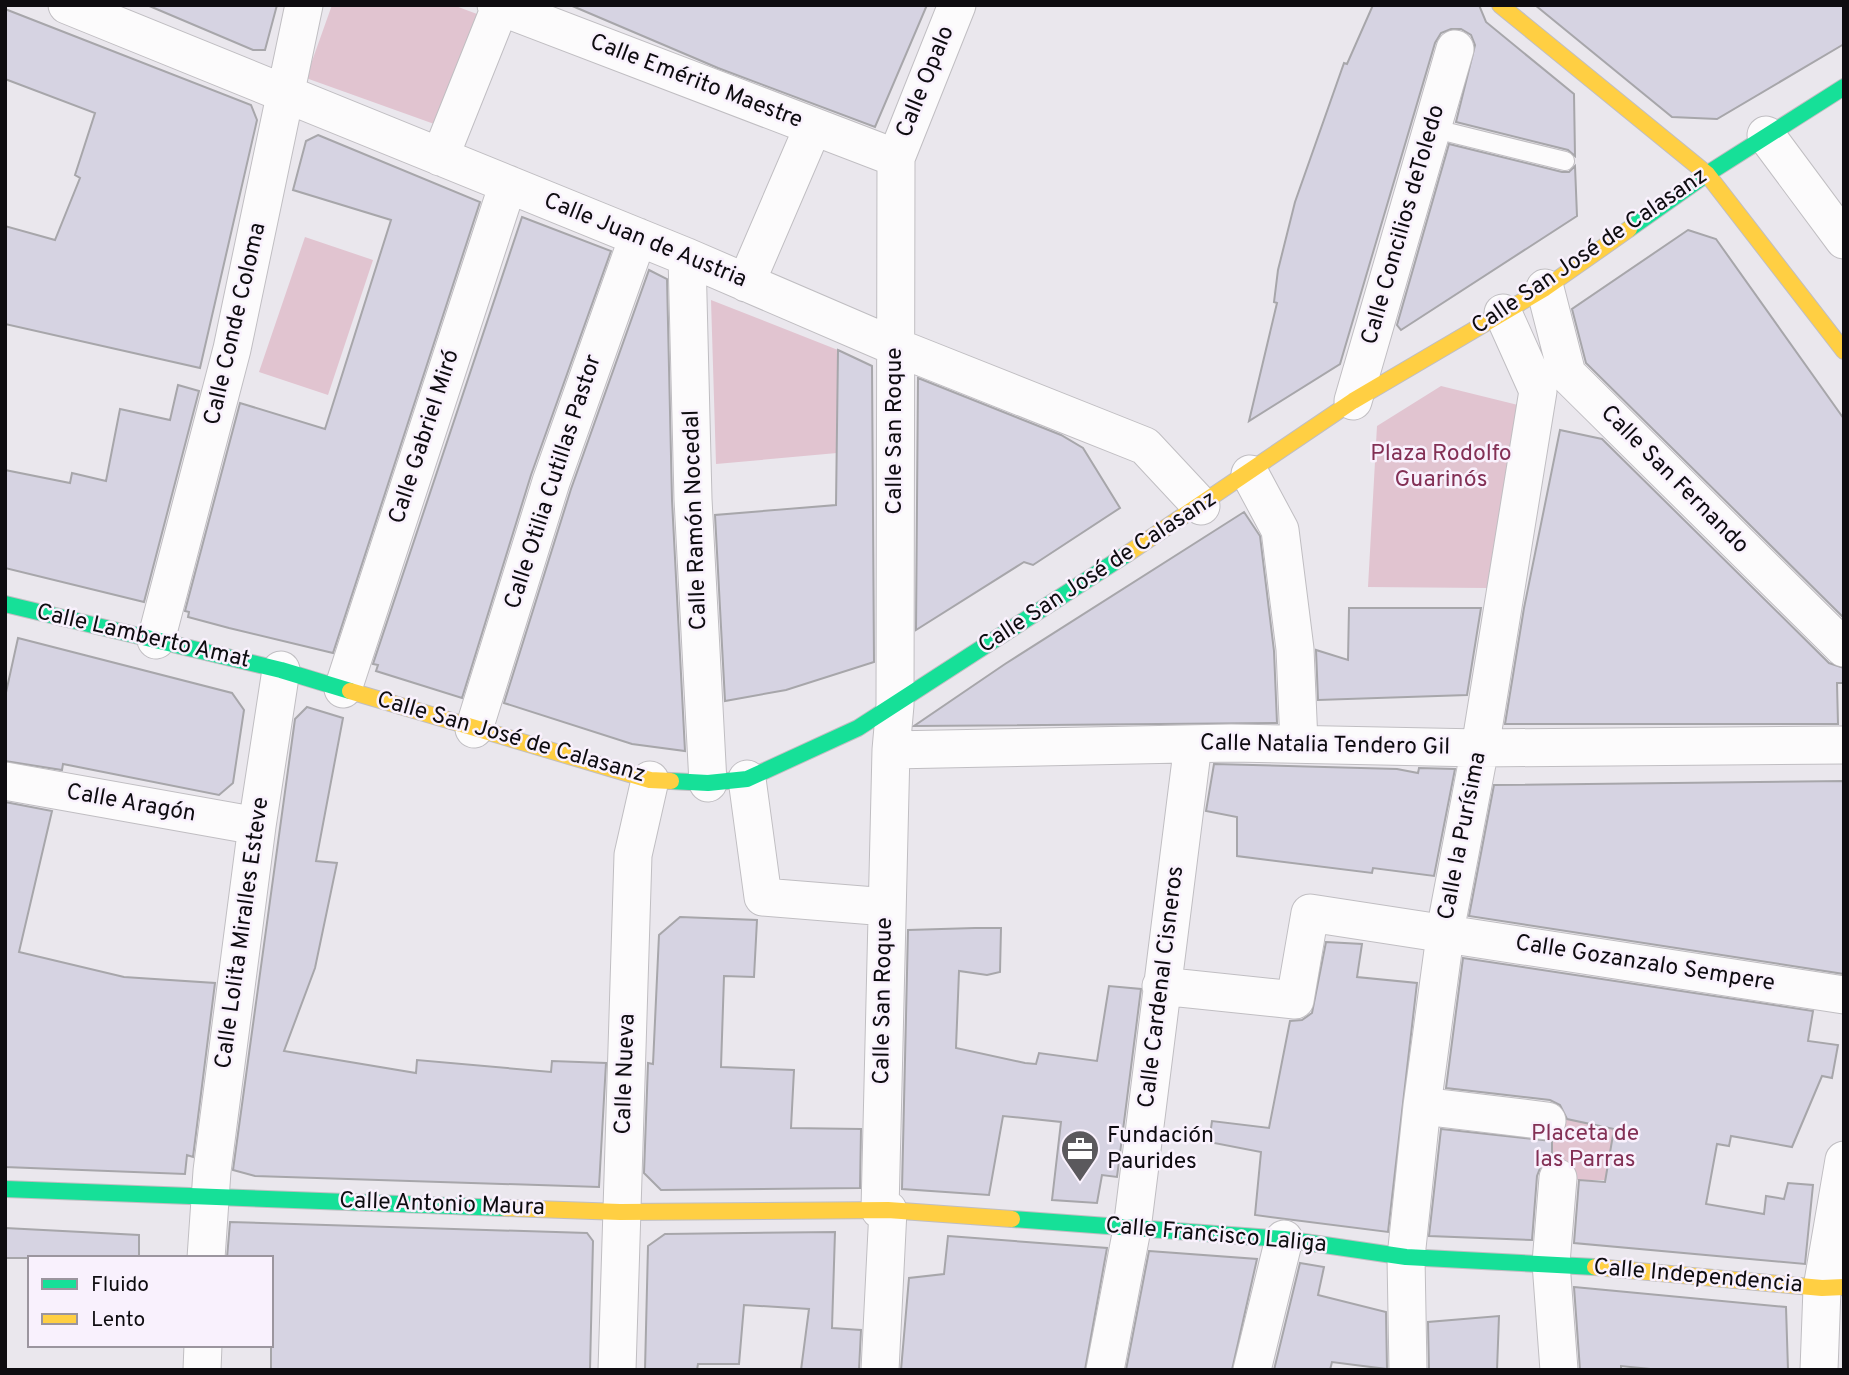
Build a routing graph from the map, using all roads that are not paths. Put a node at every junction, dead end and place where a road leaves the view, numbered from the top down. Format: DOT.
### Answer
graph roads {
  1 [pos="67,5"];
  2 [pos="304,5"];
  3 [pos="957,5"];
  4 [pos="1500,5"];
  5 [pos="498,6"];
  6 [pos="1455,49"];
  7 [pos="1844,88"];
  8 [pos="286,96"];
  9 [pos="813,127"];
  10 [pos="1431,128"];
  11 [pos="1766,135"];
  12 [pos="440,157"];
  13 [pos="896,158"];
  14 [pos="1565,161"];
  15 [pos="1707,174"];
  16 [pos="508,184"];
  17 [pos="638,237"];
  18 [pos="1844,240"];
  19 [pos="687,257"];
  20 [pos="746,283"];
  21 [pos="1545,288"];
  22 [pos="1503,313"];
  23 [pos="895,347"];
  24 [pos="1844,351"];
  25 [pos="1553,383"];
  26 [pos="1353,401"];
  27 [pos="1250,474"];
  28 [pos="1201,506"];
  29 [pos="7,613"];
  30 [pos="156,640"];
  31 [pos="1844,648"];
  32 [pos="282,670"];
  33 [pos="343,689"];
  34 [pos="895,705"];
  35 [pos="474,729"];
  36 [pos="1299,743"];
  37 [pos="1193,744"];
  38 [pos="1844,745"];
  39 [pos="1480,748"];
  40 [pos="891,750"];
  41 [pos="747,779"];
  42 [pos="650,780"];
  43 [pos="5,781"];
  44 [pos="708,783"];
  45 [pos="257,826"];
  46 [pos="887,907"];
  47 [pos="1446,932"];
  48 [pos="1161,986"];
  49 [pos="1844,995"];
  50 [pos="1422,1105"];
  51 [pos="1547,1121"];
  52 [pos="1844,1160"];
  53 [pos="1558,1178"];
  54 [pos="5,1189"];
  55 [pos="209,1196"];
  56 [pos="884,1210"];
  57 [pos="620,1212"];
  58 [pos="1132,1229"];
  59 [pos="1284,1239"];
  60 [pos="206,1256"];
  61 [pos="1406,1257"];
  62 [pos="1552,1263"];
  63 [pos="1833,1287"];
  64 [pos="203,1347"];
  65 [pos="202,1370"];
  66 [pos="617,1370"];
  67 [pos="880,1370"];
  68 [pos="1105,1370"];
  69 [pos="1252,1370"];
  70 [pos="1408,1370"];
  71 [pos="1559,1370"];
  72 [pos="1819,1370"];
  1 -- 8 [label="street, Calle Juan de Austria"];
  2 -- 8 [label="street, Calle Conde Coloma"];
  3 -- 13 [label="street, Calle Opalo"];
  4 -- 15 [label="street"];
  5 -- 9 [label="street, Calle Emérito Maestre"];
  5 -- 12 [label="street"];
  6 -- 10 [label="street, Calle Concilios deToledo"];
  7 -- 11 [label="street, Calle San José de Calasanz"];
  8 -- 12 [label="street, Calle Juan de Austria"];
  8 -- 30 [label="street, Calle Conde Coloma"];
  9 -- 13 [label="street, Calle Emérito Maestre"];
  9 -- 20 [label="street"];
  10 -- 14 [label="lane"];
  10 -- 26 [label="street, Calle Concilios deToledo"];
  11 -- 15 [label="street, Calle San José de Calasanz"];
  11 -- 18 [label="street"];
  12 -- 16 [label="street, Calle Juan de Austria"];
  13 -- 23 [label="street, Calle San Roque"];
  15 -- 21 [label="street, Calle San José de Calasanz"];
  15 -- 24 [label="street"];
  16 -- 17 [label="street, Calle Juan de Austria"];
  16 -- 33 [label="street, Calle Gabriel Miró"];
  17 -- 19 [label="street, Calle Juan de Austria"];
  17 -- 35 [label="street, Calle Otilia Cutillas Pastor"];
  19 -- 20 [label="street, Calle Juan de Austria"];
  19 -- 44 [label="street, Calle Ramón Nocedal"];
  20 -- 23 [label="street, Calle Juan de Austria"];
  21 -- 22 [label="street, Calle San José de Calasanz"];
  21 -- 25 [label="street"];
  22 -- 25 [label="street"];
  22 -- 26 [label="street, Calle San José de Calasanz"];
  23 -- 28 [label="street, Calle Juan de Austria"];
  23 -- 34 [label="street, Calle San Roque"];
  25 -- 31 [label="street, Calle San Fernando"];
  25 -- 39 [label="street, Calle la Purísima"];
  26 -- 27 [label="street, Calle San José de Calasanz"];
  27 -- 28 [label="street, Calle San José de Calasanz"];
  27 -- 36 [label="street"];
  28 -- 34 [label="street, Calle San José de Calasanz"];
  29 -- 30 [label="street, Calle Lamberto Amat"];
  30 -- 32 [label="street, Calle Lamberto Amat"];
  32 -- 33 [label="street, Calle San José de Calasanz"];
  32 -- 45 [label="street, Calle Lolita Miralles Esteve"];
  33 -- 35 [label="street, Calle San José de Calasanz"];
  34 -- 40 [label="street, Calle San Roque"];
  34 -- 41 [label="street, Calle San José de Calasanz"];
  35 -- 42 [label="street, Calle San José de Calasanz"];
  36 -- 37 [label="street, Calle Natalia Tendero Gil"];
  36 -- 39 [label="street, Calle Natalia Tendero Gil"];
  37 -- 40 [label="street, Calle Natalia Tendero Gil"];
  37 -- 48 [label="street, Calle Cardenal Cisneros"];
  38 -- 39 [label="street, Calle Natalia Tendero Gil"];
  39 -- 47 [label="street, Calle la Purísima"];
  40 -- 46 [label="street, Calle San Roque"];
  41 -- 44 [label="street, Calle San José de Calasanz"];
  41 -- 46 [label="street"];
  42 -- 44 [label="street, Calle San José de Calasanz"];
  42 -- 57 [label="street, Calle Nueva"];
  43 -- 45 [label="street, Calle Aragón"];
  45 -- 55 [label="street, Calle Lolita Miralles Esteve"];
  46 -- 56 [label="street, Calle San Roque"];
  47 -- 48 [label="street, Calle Gozanzalo Sempere"];
  47 -- 49 [label="street, Calle Gozanzalo Sempere"];
  47 -- 50 [label="street, Calle la Purísima"];
  48 -- 58 [label="street, Calle Cardenal Cisneros"];
  50 -- 51 [label="street"];
  50 -- 61 [label="street, Calle la Purísima"];
  52 -- 63 [label="street"];
  53 -- 62 [label="street"];
  54 -- 55 [label="street, Calle Antonio Maura"];
  55 -- 57 [label="street, Calle Antonio Maura"];
  55 -- 60 [label="street, Calle Lolita Miralles Esteve"];
  56 -- 57 [label="street, Calle Antonio Maura"];
  56 -- 58 [label="street, Calle Francisco Laliga"];
  56 -- 67 [label="street, Calle San Roque"];
  57 -- 66 [label="street, Calle Nueva"];
  58 -- 59 [label="street, Calle Francisco Laliga"];
  58 -- 68 [label="street, Calle Cardenal Cisneros"];
  59 -- 61 [label="street, Calle Francisco Laliga"];
  59 -- 69 [label="street"];
  61 -- 62 [label="street, Calle Francisco Laliga"];
  61 -- 70 [label="street, Calle la Purísima"];
  62 -- 63 [label="street, Calle Independencia"];
  62 -- 71 [label="street"];
  63 -- 72 [label="street"];
  64 -- 65 [label="street"];
}
